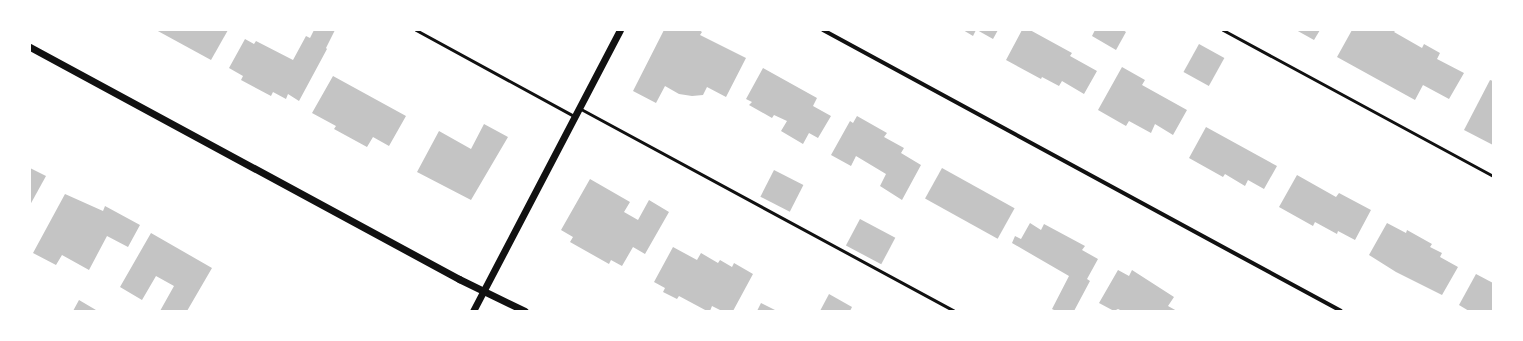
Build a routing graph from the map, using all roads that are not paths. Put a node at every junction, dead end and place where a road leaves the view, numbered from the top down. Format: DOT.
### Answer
graph roads {
  1 [pos="416,30"];
  2 [pos="620,30"];
  3 [pos="823,30"];
  4 [pos="1223,30"];
  5 [pos="30,47"];
  6 [pos="579,108"];
  7 [pos="574,116"];
  8 [pos="1493,176"];
  9 [pos="484,291"];
  10 [pos="473,311"];
  11 [pos="525,311"];
  12 [pos="954,311"];
  13 [pos="1341,311"];
  1 -- 7 [label="lane"];
  2 -- 6 [label="street"];
  3 -- 13 [label="street"];
  4 -- 8 [label="lane"];
  5 -- 9 [label="street"];
  6 -- 7 [label="street"];
  6 -- 12 [label="lane"];
  7 -- 9 [label="street"];
  9 -- 10 [label="street"];
  9 -- 11 [label="street"];
}
